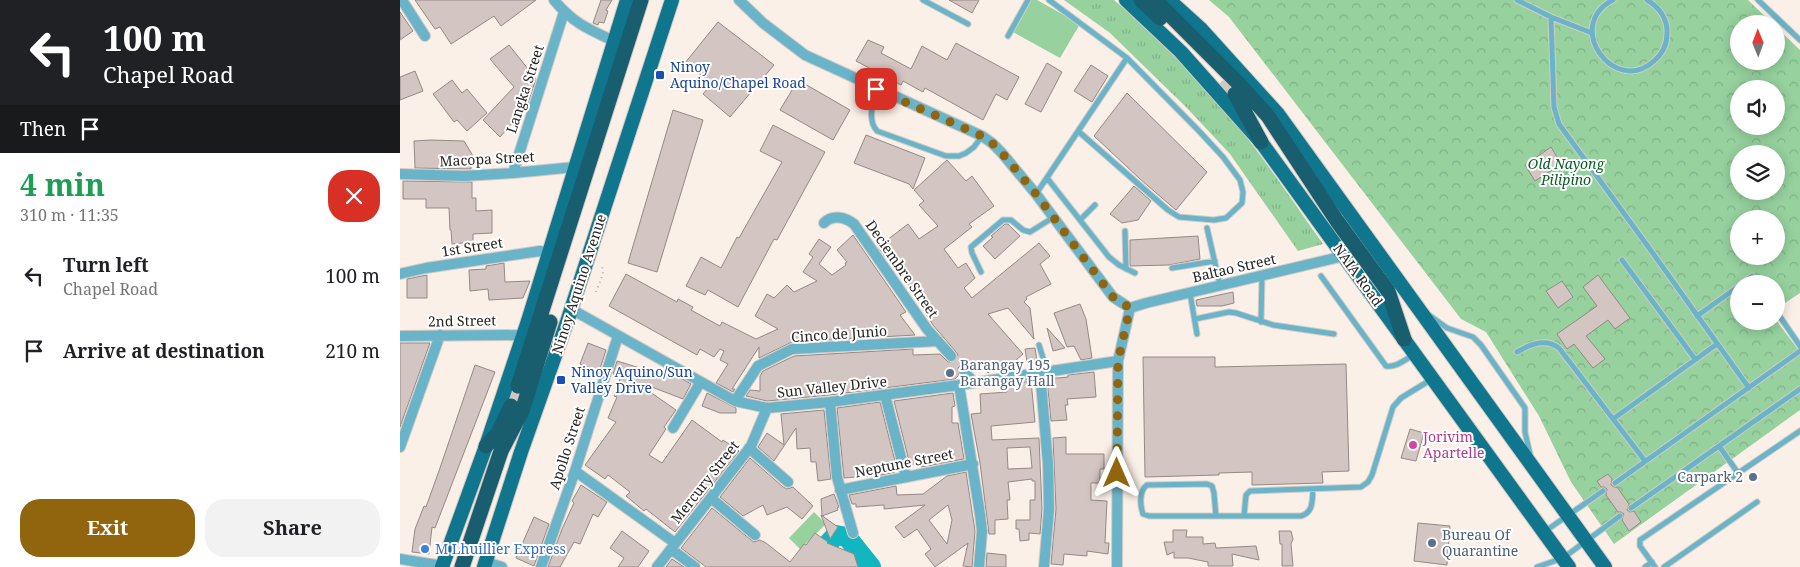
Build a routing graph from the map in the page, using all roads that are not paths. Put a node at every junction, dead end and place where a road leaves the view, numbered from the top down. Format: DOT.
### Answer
graph roads {
  1 [pos="402,0"];
  2 [pos="554,0"];
  3 [pos="628,0"];
  4 [pos="641,0"];
  5 [pos="672,0"];
  6 [pos="739,0"];
  7 [pos="923,0"];
  8 [pos="1028,0"];
  9 [pos="1049,0"];
  10 [pos="1126,0"];
  11 [pos="1141,0"];
  12 [pos="1155,0"];
  13 [pos="1169,0"];
  14 [pos="1517,0"];
  15 [pos="1613,0"];
  16 [pos="1647,0"];
  17 [pos="1758,0"];
  18 [pos="564,12"];
  19 [pos="1551,17"];
  20 [pos="968,24"];
  21 [pos="1592,33"];
  22 [pos="425,36"];
  23 [pos="1008,36"];
  24 [pos="1800,40"];
  25 [pos="614,41"];
  26 [pos="1127,58"];
  27 [pos="1222,81"];
  28 [pos="876,89"];
  29 [pos="1235,94"];
  30 [pos="1078,132"];
  31 [pos="982,136"];
  32 [pos="1261,142"];
  33 [pos="575,167"];
  34 [pos="400,174"];
  35 [pos="513,174"];
  36 [pos="1047,178"];
  37 [pos="1036,194"];
  38 [pos="1095,204"];
  39 [pos="1054,218"];
  40 [pos="572,220"];
  41 [pos="1080,220"];
  42 [pos="824,223"];
  43 [pos="1207,228"];
  44 [pos="1125,232"];
  45 [pos="549,253"];
  46 [pos="1344,256"];
  47 [pos="1622,260"];
  48 [pos="1214,261"];
  49 [pos="1172,268"];
  50 [pos="1126,269"];
  51 [pos="981,272"];
  52 [pos="1135,272"];
  53 [pos="400,274"];
  54 [pos="1262,275"];
  55 [pos="1321,276"];
  56 [pos="1220,285"];
  57 [pos="1190,292"];
  58 [pos="1730,292"];
  59 [pos="1414,302"];
  60 [pos="1130,308"];
  61 [pos="571,309"];
  62 [pos="1697,316"];
  63 [pos="1195,319"];
  64 [pos="1261,322"];
  65 [pos="1785,324"];
  66 [pos="1197,334"];
  67 [pos="1334,334"];
  68 [pos="440,335"];
  69 [pos="524,335"];
  70 [pos="400,336"];
  71 [pos="618,336"];
  72 [pos="1404,339"];
  73 [pos="938,341"];
  74 [pos="1717,344"];
  75 [pos="1039,345"];
  76 [pos="1800,346"];
  77 [pos="1800,351"];
  78 [pos="1517,352"];
  79 [pos="1415,354"];
  80 [pos="951,356"];
  81 [pos="1695,359"];
  82 [pos="1118,361"];
  83 [pos="964,371"];
  84 [pos="1044,371"];
  85 [pos="1433,378"];
  86 [pos="700,383"];
  87 [pos="974,383"];
  88 [pos="959,385"];
  89 [pos="518,386"];
  90 [pos="1749,388"];
  91 [pos="1800,389"];
  92 [pos="885,395"];
  93 [pos="734,401"];
  94 [pos="830,402"];
  95 [pos="510,406"];
  96 [pos="766,408"];
  97 [pos="1613,419"];
  98 [pos="673,428"];
  99 [pos="1800,431"];
  100 [pos="486,446"];
  101 [pos="1719,446"];
  102 [pos="400,447"];
  103 [pos="749,448"];
  104 [pos="1645,461"];
  105 [pos="973,464"];
  106 [pos="1534,468"];
  107 [pos="575,472"];
  108 [pos="1738,473"];
  109 [pos="906,477"];
  110 [pos="788,482"];
  111 [pos="1614,483"];
  112 [pos="1312,489"];
  113 [pos="840,490"];
  114 [pos="1603,491"];
  115 [pos="711,498"];
  116 [pos="1757,502"];
  117 [pos="1631,508"];
  118 [pos="1216,516"];
  119 [pos="1244,516"];
  120 [pos="1568,516"];
  121 [pos="1620,516"];
  122 [pos="1544,532"];
  123 [pos="853,534"];
  124 [pos="755,535"];
  125 [pos="1586,540"];
  126 [pos="673,546"];
  127 [pos="400,559"];
  128 [pos="1566,563"];
  129 [pos="485,564"];
  130 [pos="1653,565"];
  131 [pos="442,566"];
  132 [pos="462,567"];
  133 [pos="502,567"];
  134 [pos="541,567"];
  135 [pos="657,567"];
  136 [pos="695,567"];
  137 [pos="979,567"];
  138 [pos="1044,567"];
  139 [pos="1117,567"];
  140 [pos="1537,567"];
  141 [pos="1605,567"];
  142 [pos="1645,567"];
  143 [pos="1664,567"];
  1 -- 22 [label="street"];
  2 -- 18 [label="street"];
  3 -- 25 [label="main road"];
  4 -- 40 [label="highway"];
  5 -- 61 [label="main road, Ninoy Aquino Avenue"];
  6 -- 28 [label="street"];
  7 -- 20 [label="lane"];
  8 -- 23 [label="lane"];
  9 -- 26 [label="lane"];
  10 -- 32 [label="main road, NAIA Road"];
  11 -- 27 [label="highway"];
  12 -- 72 [label="highway"];
  13 -- 59 [label="main road"];
  14 -- 19 [label="lane"];
  15 -- 21 [label="lane"];
  16 -- 21 [label="lane"];
  17 -- 24 [label="lane"];
  18 -- 25 [label="street"];
  18 -- 35 [label="street, Langka Street"];
  19 -- 21 [label="lane"];
  19 -- 62 [label="lane"];
  25 -- 33 [label="main road"];
  26 -- 30 [label="lane"];
  26 -- 30 [label="lane"];
  28 -- 31 [label="street"];
  28 -- 31 [label="lane"];
  29 -- 32 [label="highway"];
  30 -- 36 [label="lane"];
  31 -- 37 [label="street"];
  32 -- 46 [label="main road, NAIA Road"];
  33 -- 35 [label="street, Macopa Street"];
  33 -- 45 [label="main road"];
  34 -- 35 [label="street, Macopa Street"];
  36 -- 37 [label="lane"];
  36 -- 41 [label="lane"];
  37 -- 39 [label="street"];
  38 -- 41 [label="lane"];
  39 -- 51 [label="lane"];
  39 -- 60 [label="street"];
  40 -- 89 [label="highway"];
  40 -- 132 [label="highway"];
  41 -- 50 [label="lane"];
  42 -- 73 [label="street, Deciembre Street"];
  43 -- 48 [label="lane"];
  44 -- 50 [label="lane"];
  45 -- 53 [label="street, 1st Street"];
  45 -- 69 [label="main road"];
  46 -- 54 [label="street, Baltao Street"];
  46 -- 72 [label="main road, NAIA Road"];
  47 -- 81 [label="lane"];
  48 -- 49 [label="lane"];
  48 -- 56 [label="lane"];
  50 -- 52 [label="lane"];
  54 -- 56 [label="street, Baltao Street"];
  54 -- 64 [label="lane"];
  55 -- 79 [label="lane"];
  56 -- 57 [label="street, Baltao Street"];
  57 -- 60 [label="street, Baltao Street"];
  57 -- 63 [label="lane"];
  58 -- 62 [label="lane"];
  59 -- 106 [label="main road"];
  59 -- 106 [label="lane"];
  60 -- 82 [label="street"];
  61 -- 71 [label="street, Sun Valley Drive"];
  61 -- 129 [label="main road, Ninoy Aquino Avenue"];
  62 -- 74 [label="lane"];
  63 -- 64 [label="lane"];
  63 -- 66 [label="lane"];
  64 -- 67 [label="lane"];
  65 -- 76 [label="lane"];
  68 -- 69 [label="street, 2nd Street"];
  68 -- 70 [label="street, 2nd Street"];
  68 -- 102 [label="street"];
  69 -- 100 [label="main road"];
  71 -- 86 [label="street, Sun Valley Drive"];
  71 -- 107 [label="street, Apollo Street"];
  72 -- 79 [label="main road, NAIA Road"];
  73 -- 80 [label="street, Deciembre Street"];
  73 -- 93 [label="street, Cinco de Junio"];
  74 -- 81 [label="lane"];
  74 -- 90 [label="lane"];
  75 -- 84 [label="lane"];
  77 -- 90 [label="lane"];
  78 -- 97 [label="lane"];
  79 -- 85 [label="main road, NAIA Road"];
  81 -- 97 [label="lane"];
  82 -- 84 [label="street, Sun Valley Drive"];
  82 -- 139 [label="street"];
  83 -- 87 [label="street"];
  84 -- 87 [label="street, Sun Valley Drive"];
  84 -- 138 [label="street"];
  85 -- 112 [label="lane"];
  85 -- 122 [label="main road, NAIA Road"];
  86 -- 93 [label="street, Sun Valley Drive"];
  86 -- 98 [label="street"];
  87 -- 88 [label="street, Sun Valley Drive"];
  88 -- 92 [label="street, Sun Valley Drive"];
  88 -- 105 [label="street"];
  90 -- 104 [label="lane"];
  91 -- 101 [label="lane"];
  92 -- 94 [label="street, Sun Valley Drive"];
  92 -- 109 [label="street"];
  93 -- 96 [label="street, Sun Valley Drive"];
  94 -- 96 [label="street, Sun Valley Drive"];
  94 -- 113 [label="street"];
  95 -- 100 [label="highway"];
  96 -- 103 [label="street, Mercury Street"];
  97 -- 104 [label="lane"];
  99 -- 108 [label="lane"];
  100 -- 131 [label="main road"];
  101 -- 108 [label="lane"];
  101 -- 117 [label="lane"];
  103 -- 110 [label="street"];
  103 -- 115 [label="street, Mercury Street"];
  104 -- 111 [label="lane"];
  105 -- 109 [label="street, Neptune Street"];
  105 -- 137 [label="street"];
  106 -- 120 [label="main road"];
  107 -- 126 [label="street"];
  107 -- 134 [label="street, Apollo Street"];
  108 -- 130 [label="lane"];
  109 -- 113 [label="street, Neptune Street"];
  112 -- 119 [label="lane"];
  112 -- 119 [label="lane"];
  113 -- 123 [label="street"];
  114 -- 120 [label="lane"];
  115 -- 124 [label="street"];
  115 -- 126 [label="street, Mercury Street"];
  116 -- 143 [label="lane"];
  118 -- 118 [label="lane"];
  118 -- 119 [label="lane"];
  120 -- 122 [label="lane"];
  120 -- 125 [label="main road"];
  121 -- 125 [label="lane"];
  122 -- 128 [label="main road, NAIA Road"];
  125 -- 128 [label="lane"];
  125 -- 141 [label="main road"];
  126 -- 135 [label="street, Mercury Street"];
  126 -- 136 [label="street"];
  127 -- 131 [label="street"];
  128 -- 140 [label="lane"];
  129 -- 133 [label="street"];
  130 -- 142 [label="lane"];
}
